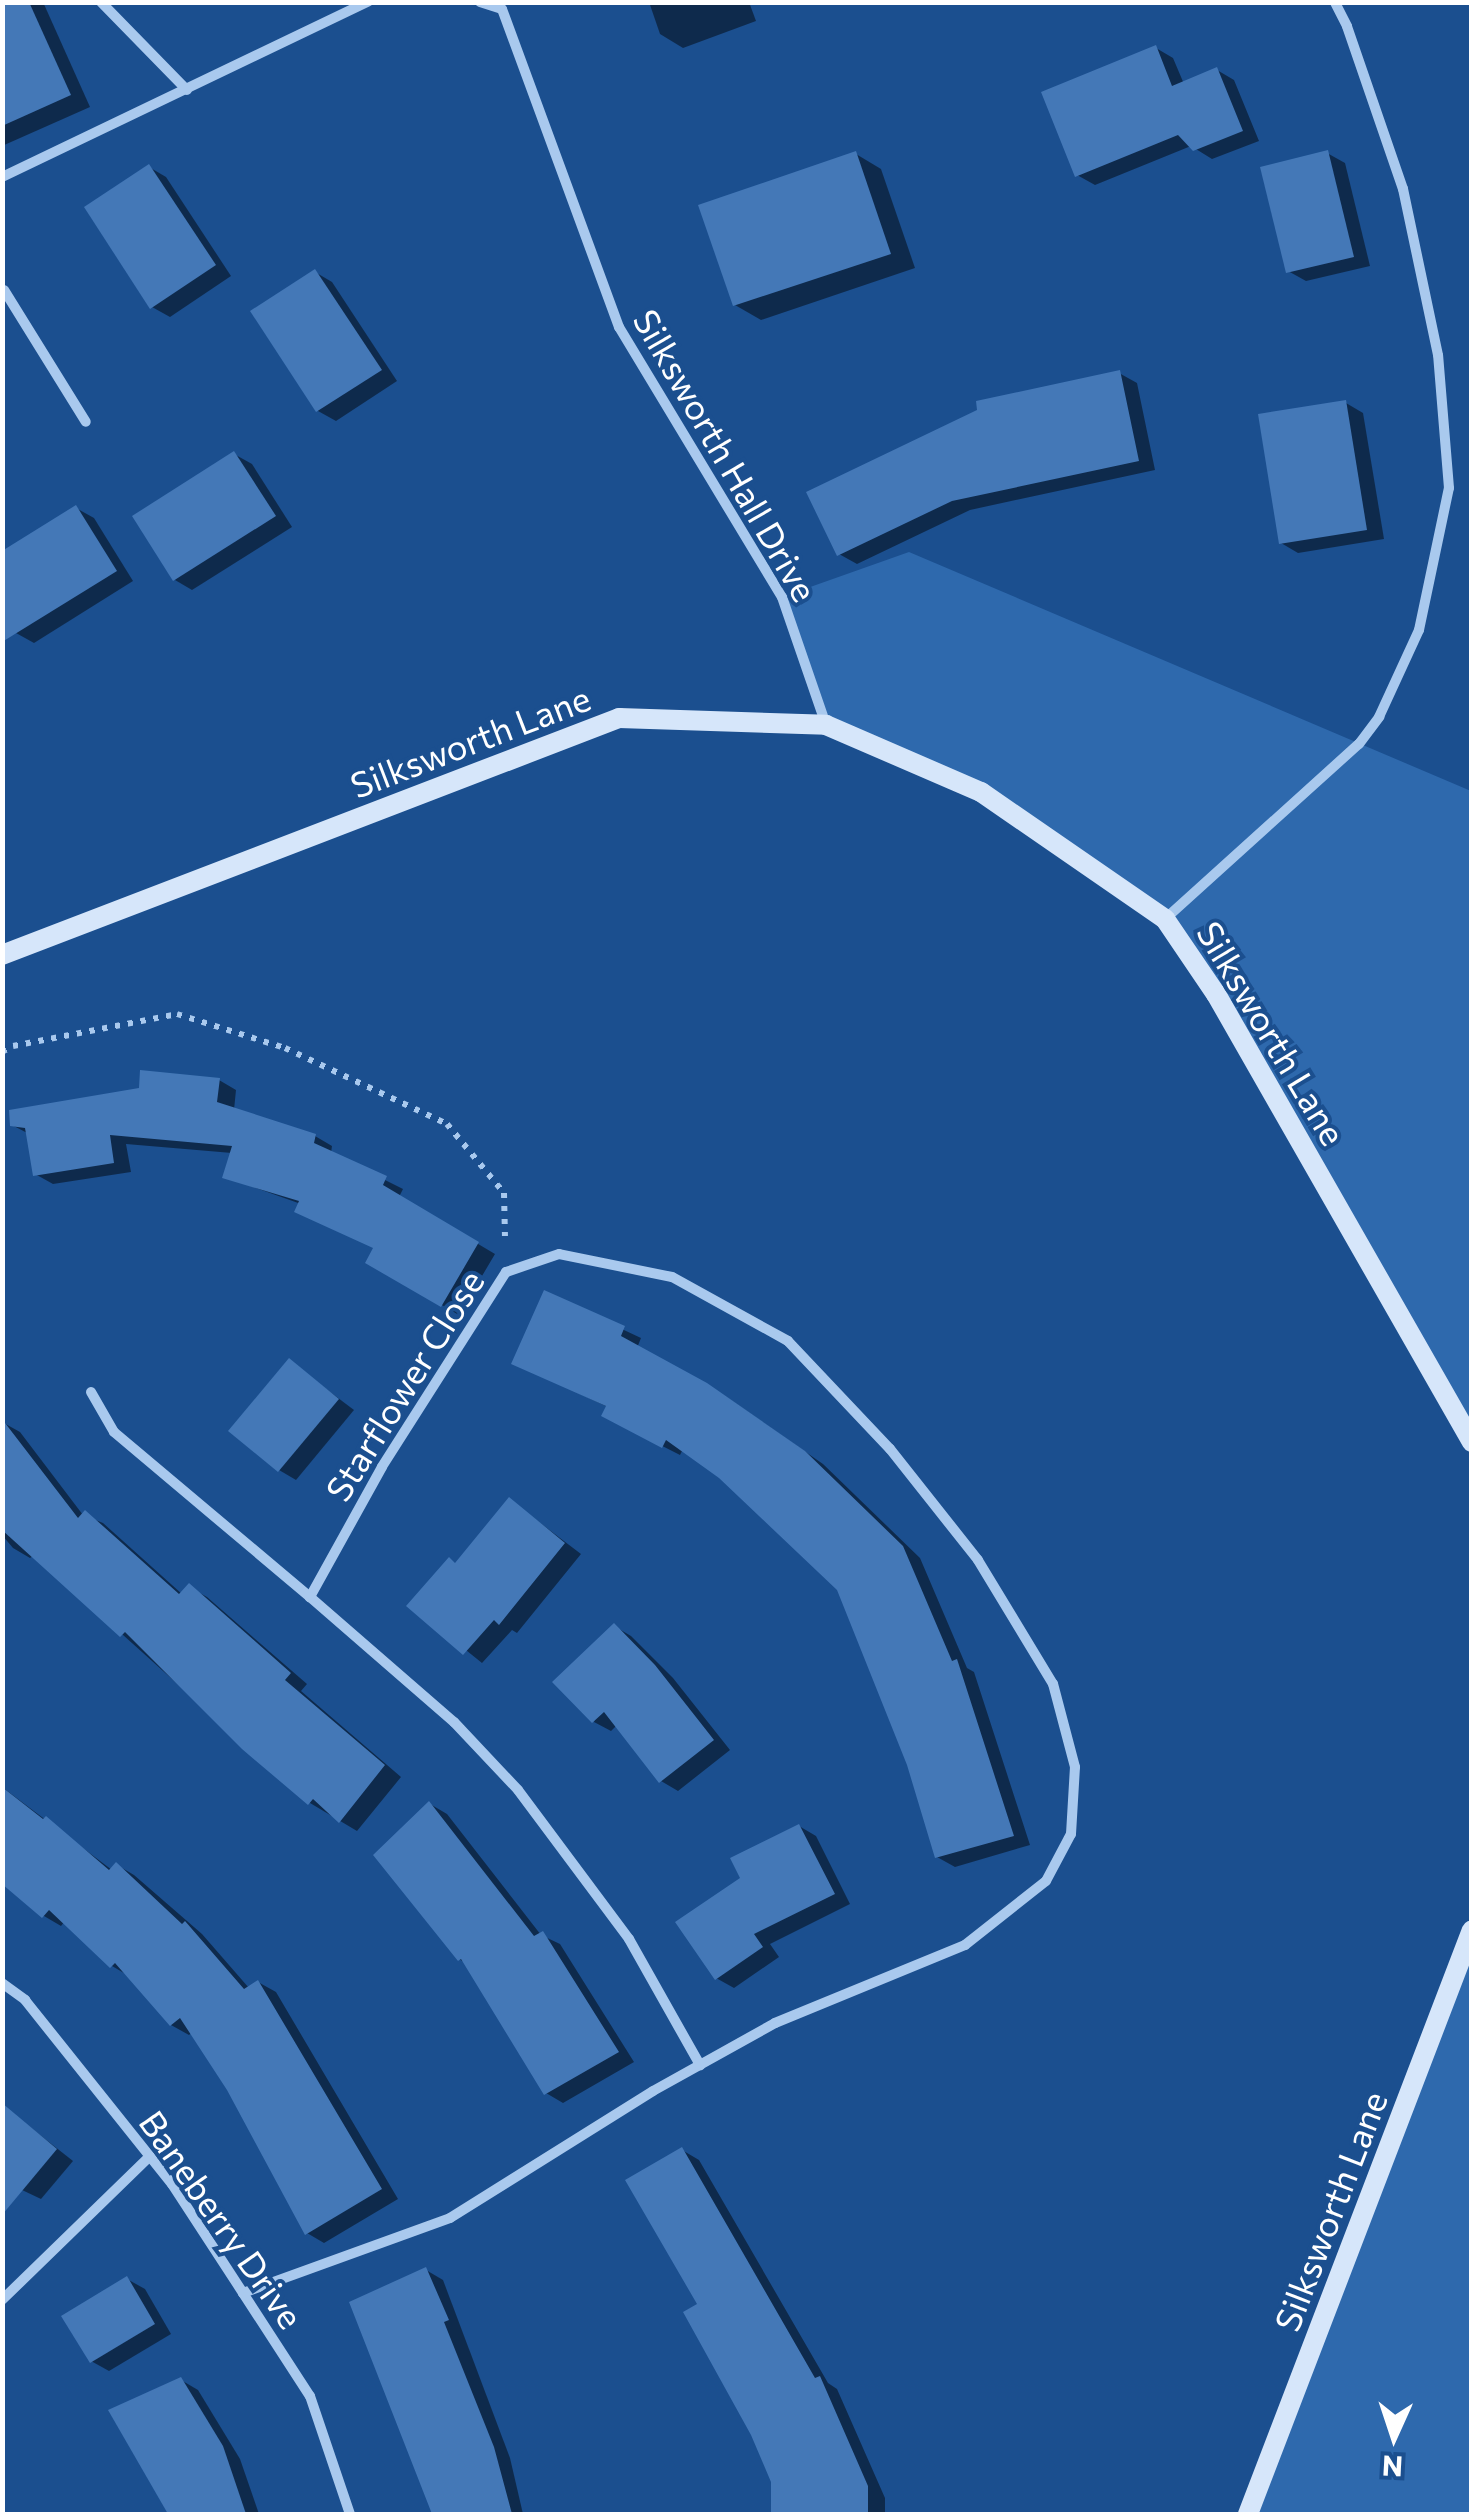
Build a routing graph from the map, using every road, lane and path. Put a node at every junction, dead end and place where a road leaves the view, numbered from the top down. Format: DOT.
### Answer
graph roads {
  1 [pos="102,2"];
  2 [pos="368,2"];
  3 [pos="480,2"];
  4 [pos="1335,2"];
  5 [pos="187,90"];
  6 [pos="2,176"];
  7 [pos="3,288"];
  8 [pos="86,422"];
  9 [pos="826,725"];
  10 [pos="1165,919"];
  11 [pos="2,955"];
  12 [pos="2,1052"];
  13 [pos="506,1272"];
  14 [pos="91,1392"];
  15 [pos="1472,1442"];
  16 [pos="310,1597"];
  17 [pos="1472,1930"];
  18 [pos="2,1983"];
  19 [pos="700,2065"];
  20 [pos="150,2156"];
  21 [pos="243,2293"];
  22 [pos="2,2300"];
  23 [pos="350,2514"];
  24 [pos="1248,2514"];
  1 -- 5 [label="street"];
  2 -- 5 [label="street"];
  3 -- 9 [label="street, Silksworth Hall Drive"];
  4 -- 10 [label="street"];
  5 -- 6 [label="street"];
  7 -- 8 [label="street"];
  9 -- 10 [label="street, Silksworth Lane"];
  9 -- 11 [label="street, Silksworth Lane"];
  10 -- 15 [label="street, Silksworth Lane"];
  12 -- 13 [label="path"];
  13 -- 16 [label="street, Starflower Close"];
  13 -- 19 [label="street, Starflower Close"];
  14 -- 16 [label="street"];
  16 -- 19 [label="street"];
  17 -- 24 [label="street, Silksworth Lane"];
  18 -- 20 [label="street, Baneberry Drive"];
  19 -- 21 [label="street, Starflower Close"];
  20 -- 21 [label="street, Baneberry Drive"];
  20 -- 22 [label="street"];
  21 -- 23 [label="street, Baneberry Drive"];
}
